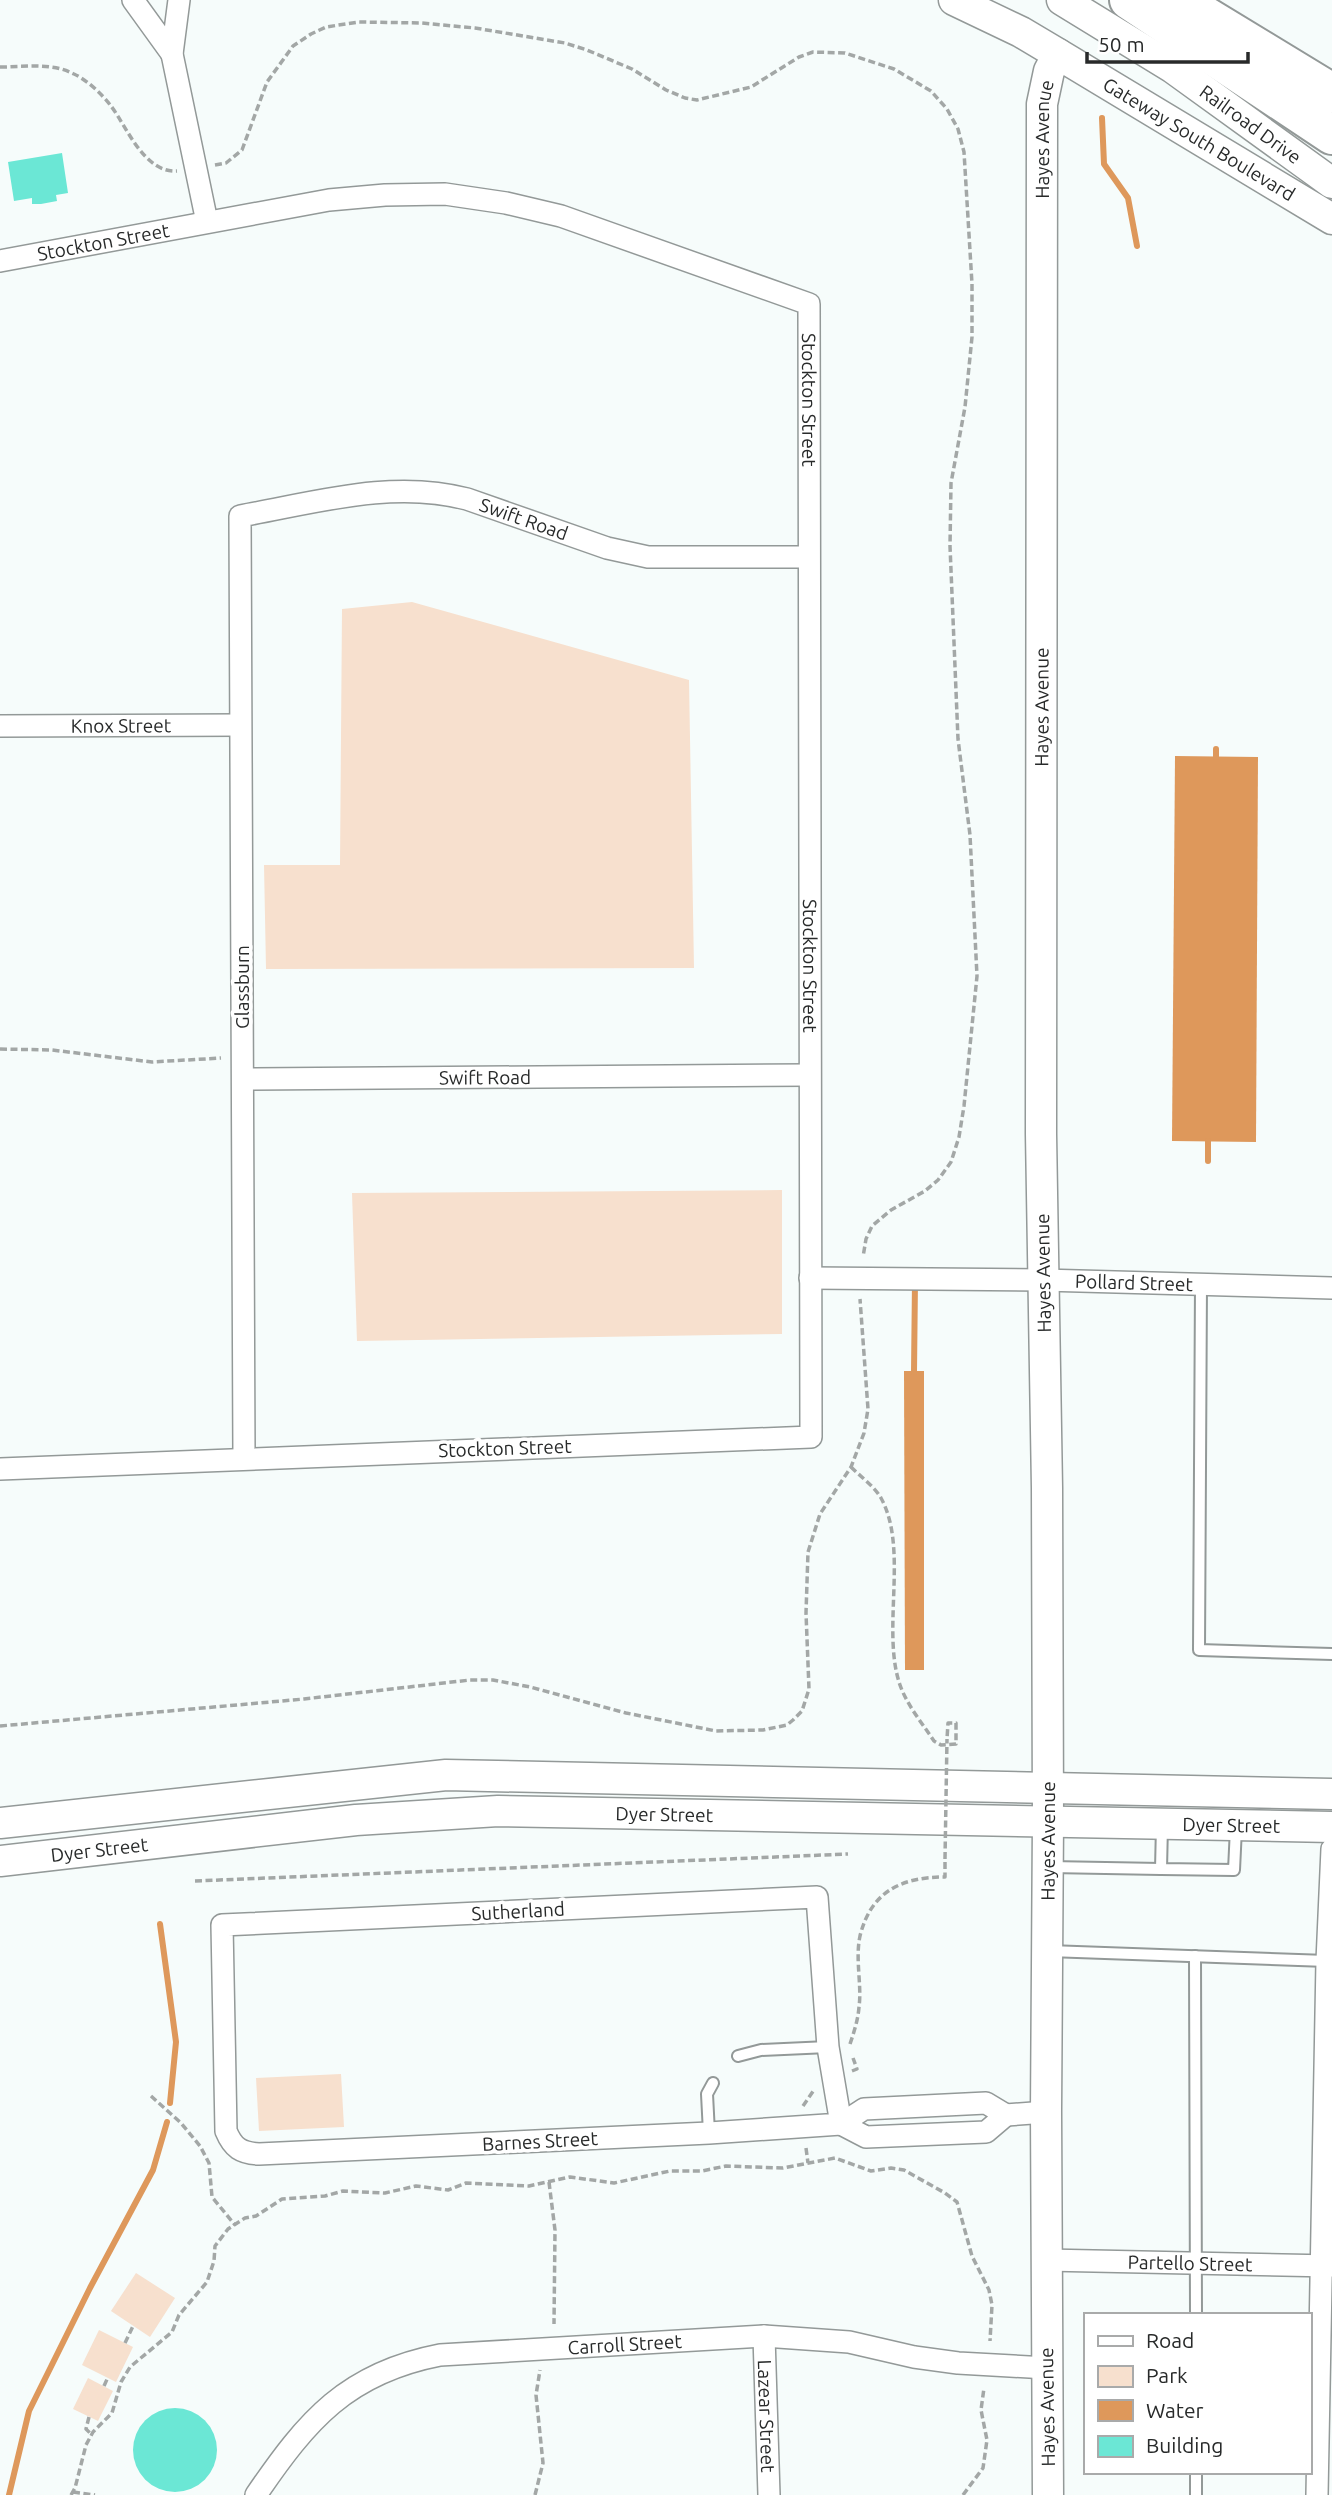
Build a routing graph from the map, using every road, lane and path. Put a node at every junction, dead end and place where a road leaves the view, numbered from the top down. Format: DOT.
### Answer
graph roads {
  1 [pos="133,0"];
  2 [pos="179,0"];
  3 [pos="954,0"];
  4 [pos="1062,0"];
  5 [pos="1129,0"];
  6 [pos="1179,0"];
  7 [pos="172,54"];
  8 [pos="1058,54"];
  9 [pos="0,67"];
  10 [pos="1332,93"];
  11 [pos="1332,135"];
  12 [pos="196,169"];
  13 [pos="1332,183"];
  14 [pos="1332,219"];
  15 [pos="207,222"];
  16 [pos="0,261"];
  17 [pos="240,516"];
  18 [pos="808,556"];
  19 [pos="240,725"];
  20 [pos="0,726"];
  21 [pos="0,1049"];
  22 [pos="243,1057"];
  23 [pos="809,1075"];
  24 [pos="243,1079"];
  25 [pos="810,1278"];
  26 [pos="859,1279"];
  27 [pos="1043,1280"];
  28 [pos="1201,1284"];
  29 [pos="1332,1288"];
  30 [pos="244,1458"];
  31 [pos="851,1467"];
  32 [pos="0,1469"];
  33 [pos="1332,1654"];
  34 [pos="0,1726"];
  35 [pos="1047,1786"];
  36 [pos="1332,1794"];
  37 [pos="1048,1820"];
  38 [pos="0,1823"];
  39 [pos="1162,1823"];
  40 [pos="1236,1825"];
  41 [pos="1332,1827"];
  42 [pos="1332,1849"];
  43 [pos="848,1854"];
  44 [pos="0,1861"];
  45 [pos="1047,1867"];
  46 [pos="1161,1869"];
  47 [pos="195,1881"];
  48 [pos="1046,1951"];
  49 [pos="1195,1956"];
  50 [pos="1329,1975"];
  51 [pos="828,2047"];
  52 [pos="738,2056"];
  53 [pos="835,2078"];
  54 [pos="713,2083"];
  55 [pos="151,2096"];
  56 [pos="1046,2112"];
  57 [pos="1006,2115"];
  58 [pos="841,2124"];
  59 [pos="802,2125"];
  60 [pos="709,2133"];
  61 [pos="239,2151"];
  62 [pos="808,2163"];
  63 [pos="549,2182"];
  64 [pos="235,2225"];
  65 [pos="1046,2260"];
  66 [pos="1196,2264"];
  67 [pos="1327,2266"];
  68 [pos="1196,2313"];
  69 [pos="554,2324"];
  70 [pos="133,2326"];
  71 [pos="764,2336"];
  72 [pos="990,2341"];
  73 [pos="125,2343"];
  74 [pos="1047,2368"];
  75 [pos="540,2370"];
  76 [pos="108,2377"];
  77 [pos="104,2386"];
  78 [pos="984,2388"];
  79 [pos="89,2417"];
  80 [pos="92,2435"];
  81 [pos="1196,2474"];
  82 [pos="72,2493"];
  83 [pos="95,2495"];
  84 [pos="256,2495"];
  85 [pos="535,2495"];
  86 [pos="769,2495"];
  87 [pos="963,2495"];
  88 [pos="1048,2495"];
  89 [pos="1196,2495"];
  90 [pos="1317,2495"];
  1 -- 7 [label="street"];
  2 -- 7 [label="street"];
  3 -- 8 [label="main road, Gateway South Boulevard"];
  4 -- 13 [label="main road, Railroad Drive"];
  5 -- 11 [label="highway"];
  6 -- 10 [label="highway"];
  7 -- 12 [label="street"];
  8 -- 14 [label="main road, Gateway South Boulevard"];
  8 -- 27 [label="main road, Hayes Avenue"];
  9 -- 12 [label="path"];
  12 -- 15 [label="street"];
  12 -- 26 [label="path"];
  15 -- 16 [label="street, Stockton Street"];
  15 -- 18 [label="street, Stockton Street"];
  17 -- 18 [label="street, Swift Road"];
  17 -- 19 [label="street, Glassburn"];
  18 -- 23 [label="street, Stockton Street"];
  19 -- 20 [label="street, Knox Street"];
  19 -- 22 [label="street, Glassburn"];
  21 -- 22 [label="path"];
  22 -- 24 [label="street, Glassburn"];
  23 -- 24 [label="street, Swift Road"];
  23 -- 25 [label="street, Stockton Street"];
  24 -- 30 [label="street, Glassburn"];
  25 -- 26 [label="street, Pollard Street"];
  25 -- 30 [label="street, Stockton Street"];
  26 -- 27 [label="street, Pollard Street"];
  26 -- 31 [label="path"];
  27 -- 28 [label="street, Pollard Street"];
  27 -- 35 [label="main road, Hayes Avenue"];
  28 -- 29 [label="street, Pollard Street"];
  28 -- 33 [label="lane"];
  30 -- 32 [label="street, Stockton Street"];
  31 -- 34 [label="path"];
  31 -- 53 [label="path, bridge"];
  35 -- 36 [label="main road, Dyer Street"];
  35 -- 37 [label="main road, Hayes Avenue"];
  35 -- 38 [label="main road, Dyer Street"];
  37 -- 39 [label="main road, Dyer Street"];
  37 -- 44 [label="main road, Dyer Street"];
  37 -- 45 [label="main road, Hayes Avenue"];
  39 -- 40 [label="main road, Dyer Street"];
  39 -- 46 [label="lane"];
  40 -- 41 [label="main road, Dyer Street"];
  40 -- 46 [label="lane"];
  42 -- 50 [label="street"];
  43 -- 47 [label="path"];
  45 -- 46 [label="lane"];
  45 -- 48 [label="main road, Hayes Avenue"];
  48 -- 49 [label="lane"];
  48 -- 56 [label="main road, Hayes Avenue"];
  49 -- 50 [label="lane"];
  49 -- 66 [label="lane"];
  50 -- 67 [label="street"];
  51 -- 52 [label="lane"];
  51 -- 53 [label="street, Sutherland"];
  51 -- 61 [label="street, Sutherland"];
  53 -- 58 [label="street, Sutherland"];
  53 -- 59 [label="path"];
  54 -- 60 [label="lane"];
  55 -- 64 [label="path"];
  56 -- 57 [label="street, Barnes Street"];
  56 -- 65 [label="main road, Hayes Avenue"];
  57 -- 58 [label="street, Barnes Street"];
  57 -- 58 [label="street, Barnes Street"];
  58 -- 59 [label="street, Barnes Street"];
  59 -- 60 [label="street, Barnes Street"];
  59 -- 62 [label="path"];
  60 -- 61 [label="street, Barnes Street"];
  62 -- 63 [label="path"];
  62 -- 72 [label="path"];
  63 -- 64 [label="path"];
  63 -- 69 [label="path"];
  64 -- 80 [label="path"];
  65 -- 66 [label="street, Partello Street"];
  65 -- 74 [label="main road, Hayes Avenue"];
  66 -- 67 [label="street, Partello Street"];
  66 -- 68 [label="lane"];
  67 -- 90 [label="street"];
  70 -- 73 [label="path"];
  71 -- 74 [label="street, Carroll Street"];
  71 -- 84 [label="street, Carroll Street"];
  71 -- 86 [label="street, Lazear Street"];
  74 -- 88 [label="main road, Hayes Avenue"];
  75 -- 85 [label="path"];
  76 -- 77 [label="path"];
  78 -- 87 [label="path"];
  79 -- 80 [label="path"];
  80 -- 82 [label="path"];
  81 -- 89 [label="lane"];
  82 -- 83 [label="path"];
}
